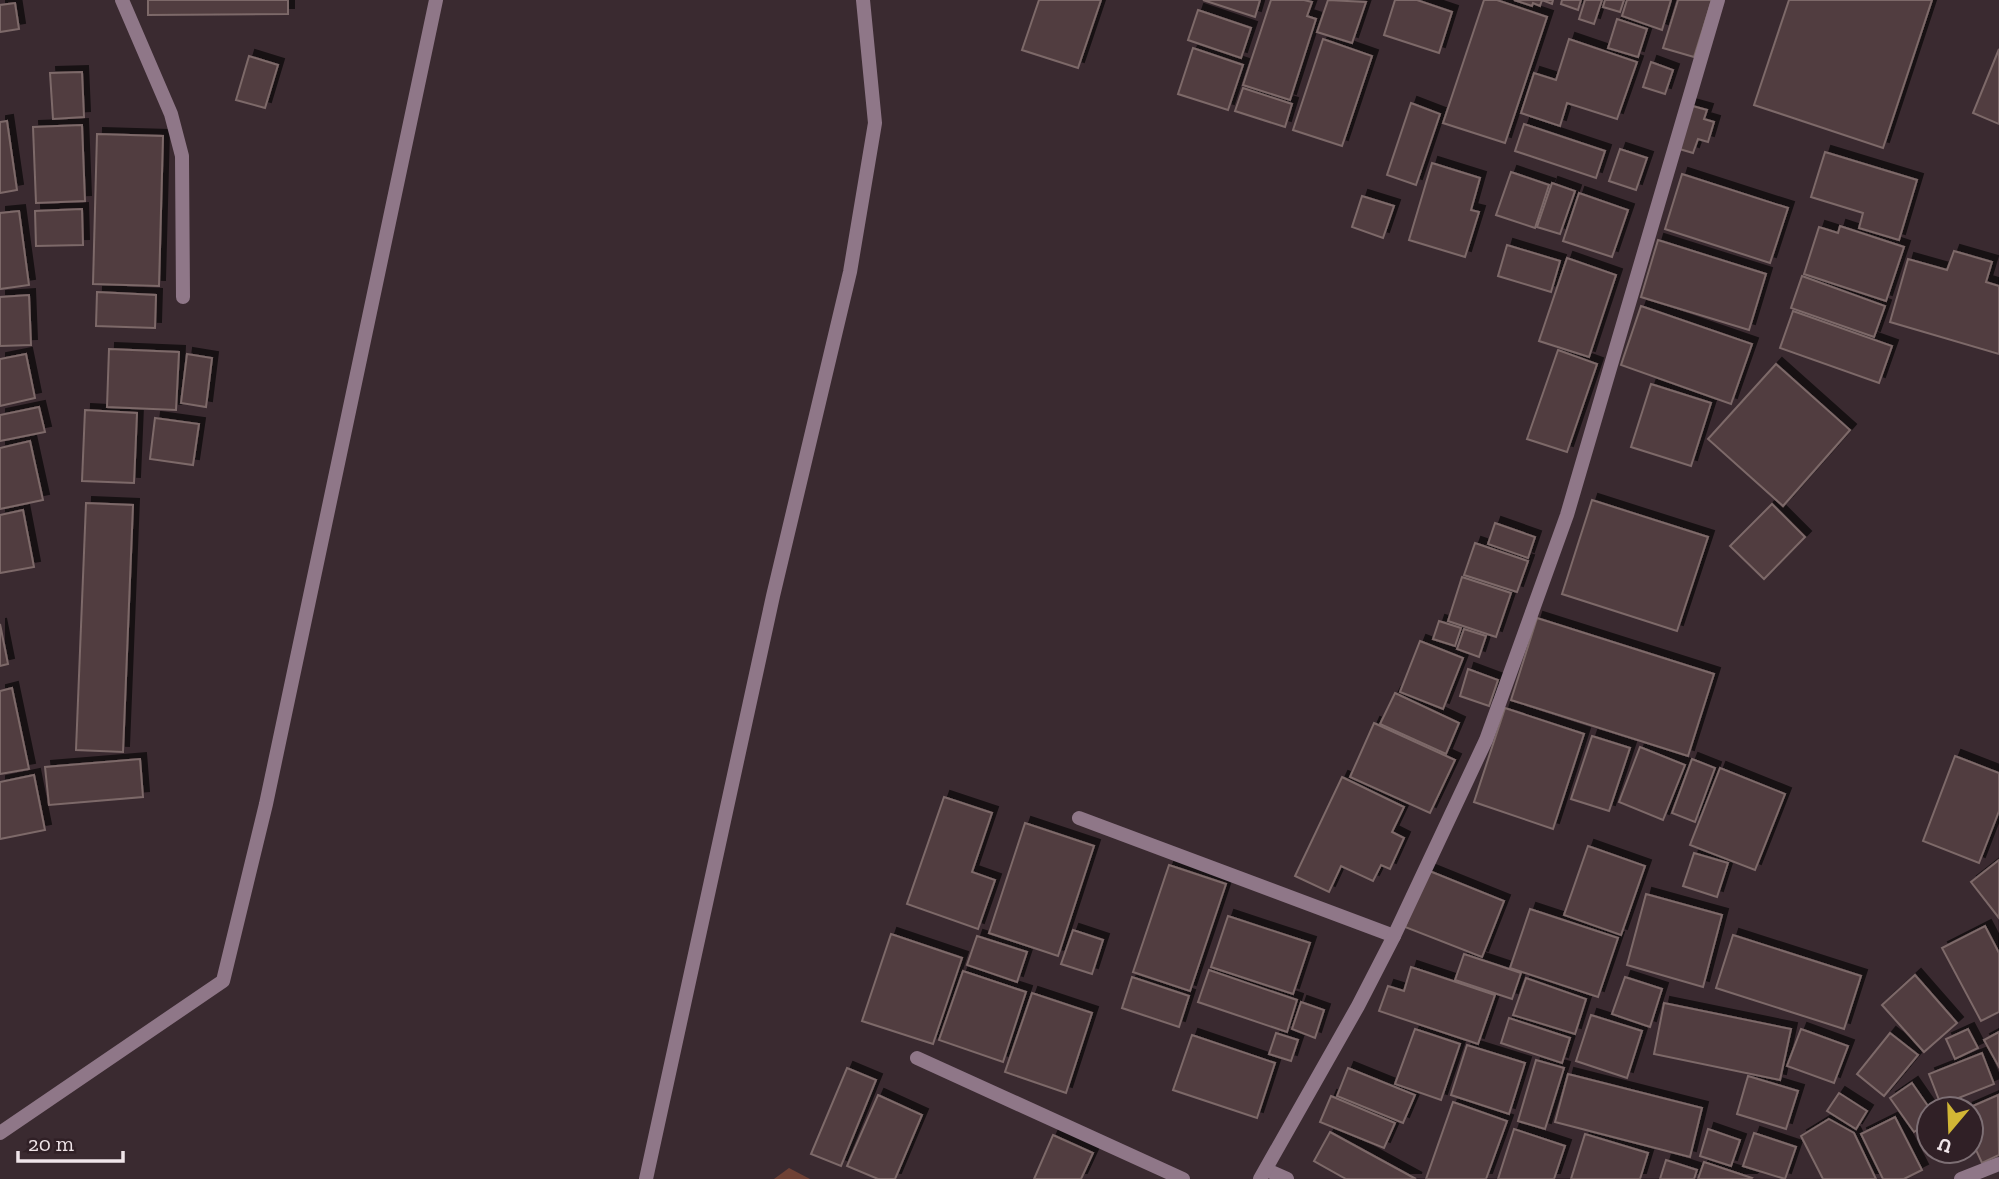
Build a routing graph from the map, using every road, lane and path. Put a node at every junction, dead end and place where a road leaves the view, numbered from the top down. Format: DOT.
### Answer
graph roads {
  1 [pos="122,0"];
  2 [pos="436,0"];
  3 [pos="863,0"];
  4 [pos="1718,0"];
  5 [pos="183,298"];
  6 [pos="1079,818"];
  7 [pos="1394,936"];
  8 [pos="917,1058"];
  9 [pos="0,1133"];
  10 [pos="1999,1164"];
  11 [pos="1264,1175"];
  12 [pos="646,1179"];
  13 [pos="1183,1179"];
  14 [pos="1287,1179"];
  15 [pos="1961,1179"];
  1 -- 5 [label="street"];
  2 -- 9 [label="street"];
  3 -- 12 [label="street"];
  4 -- 7 [label="street"];
  6 -- 7 [label="street"];
  7 -- 11 [label="street"];
  8 -- 13 [label="street"];
  10 -- 15 [label="street"];
  11 -- 14 [label="street"];
}
